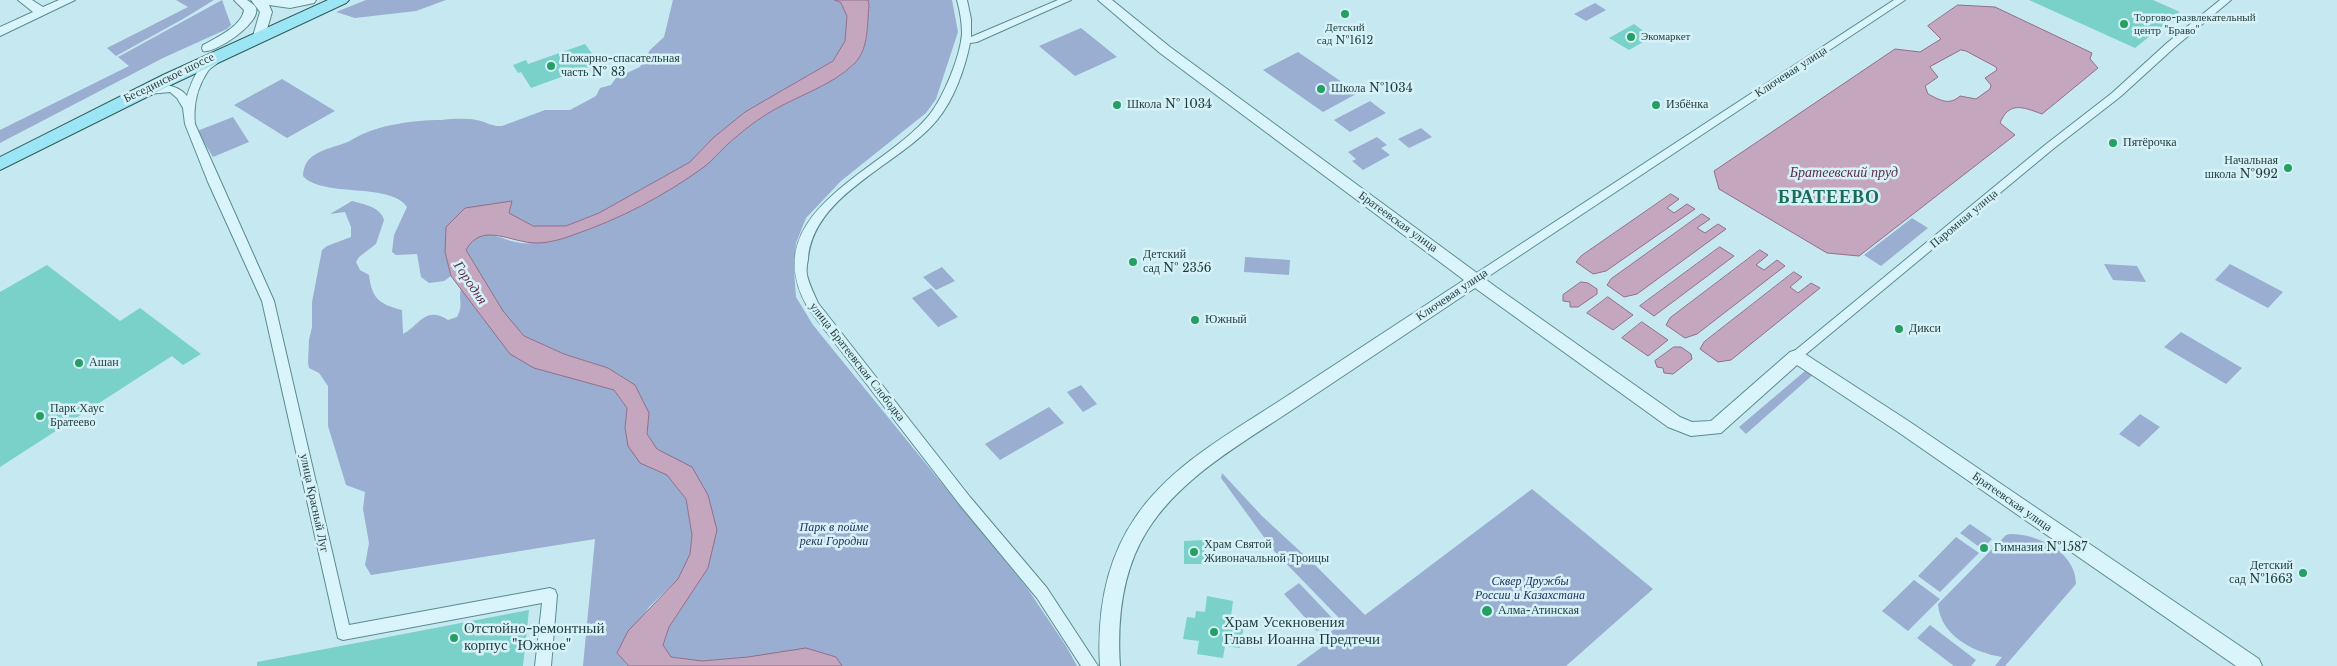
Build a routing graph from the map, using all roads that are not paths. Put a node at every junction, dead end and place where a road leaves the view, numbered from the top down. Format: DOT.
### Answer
graph roads {
  1 [pos="24,0"];
  2 [pos="68,0"];
  3 [pos="240,0"];
  4 [pos="258,0"];
  5 [pos="310,0"];
  6 [pos="319,0"];
  7 [pos="341,0"];
  8 [pos="962,0"];
  9 [pos="1066,0"];
  10 [pos="1104,0"];
  11 [pos="1900,0"];
  12 [pos="2226,0"];
  13 [pos="42,12"];
  14 [pos="261,30"];
  15 [pos="0,32"];
  16 [pos="966,40"];
  17 [pos="240,44"];
  18 [pos="208,48"];
  19 [pos="131,96"];
  20 [pos="188,108"];
  21 [pos="0,152"];
  22 [pos="0,164"];
  23 [pos="1476,279"];
  24 [pos="1796,356"];
  25 [pos="1699,430"];
  26 [pos="543,666"];
  27 [pos="1090,666"];
  28 [pos="1110,666"];
  29 [pos="2252,666"];
  1 -- 13 [label="street"];
  2 -- 13 [label="street"];
  3 -- 18 [label="street"];
  4 -- 5 [label="street"];
  4 -- 14 [label="street"];
  6 -- 14 [label="main road, Бесединское шоссе"];
  7 -- 14 [label="main road, Бесединское шоссе"];
  8 -- 16 [label="street, улица Братеевская Слободка"];
  9 -- 16 [label="street"];
  10 -- 23 [label="street, Братеевская улица"];
  11 -- 23 [label="street, Ключевая улица"];
  12 -- 24 [label="street, Паромная улица"];
  13 -- 15 [label="street"];
  14 -- 17 [label="main road, Бесединское шоссе"];
  14 -- 18 [label="main road, Бесединское шоссе"];
  16 -- 27 [label="street, улица Братеевская Слободка"];
  17 -- 19 [label="main road, Бесединское шоссе"];
  17 -- 20 [label="street"];
  18 -- 21 [label="main road, Бесединское шоссе"];
  19 -- 20 [label="street, улица Красный Луг"];
  19 -- 22 [label="main road, Бесединское шоссе"];
  20 -- 26 [label="street, улица Красный Луг"];
  23 -- 25 [label="street, Братеевская улица"];
  23 -- 28 [label="street, Ключевая улица"];
  24 -- 25 [label="street, Паромная улица"];
  24 -- 29 [label="street, Братеевская улица"];
}
